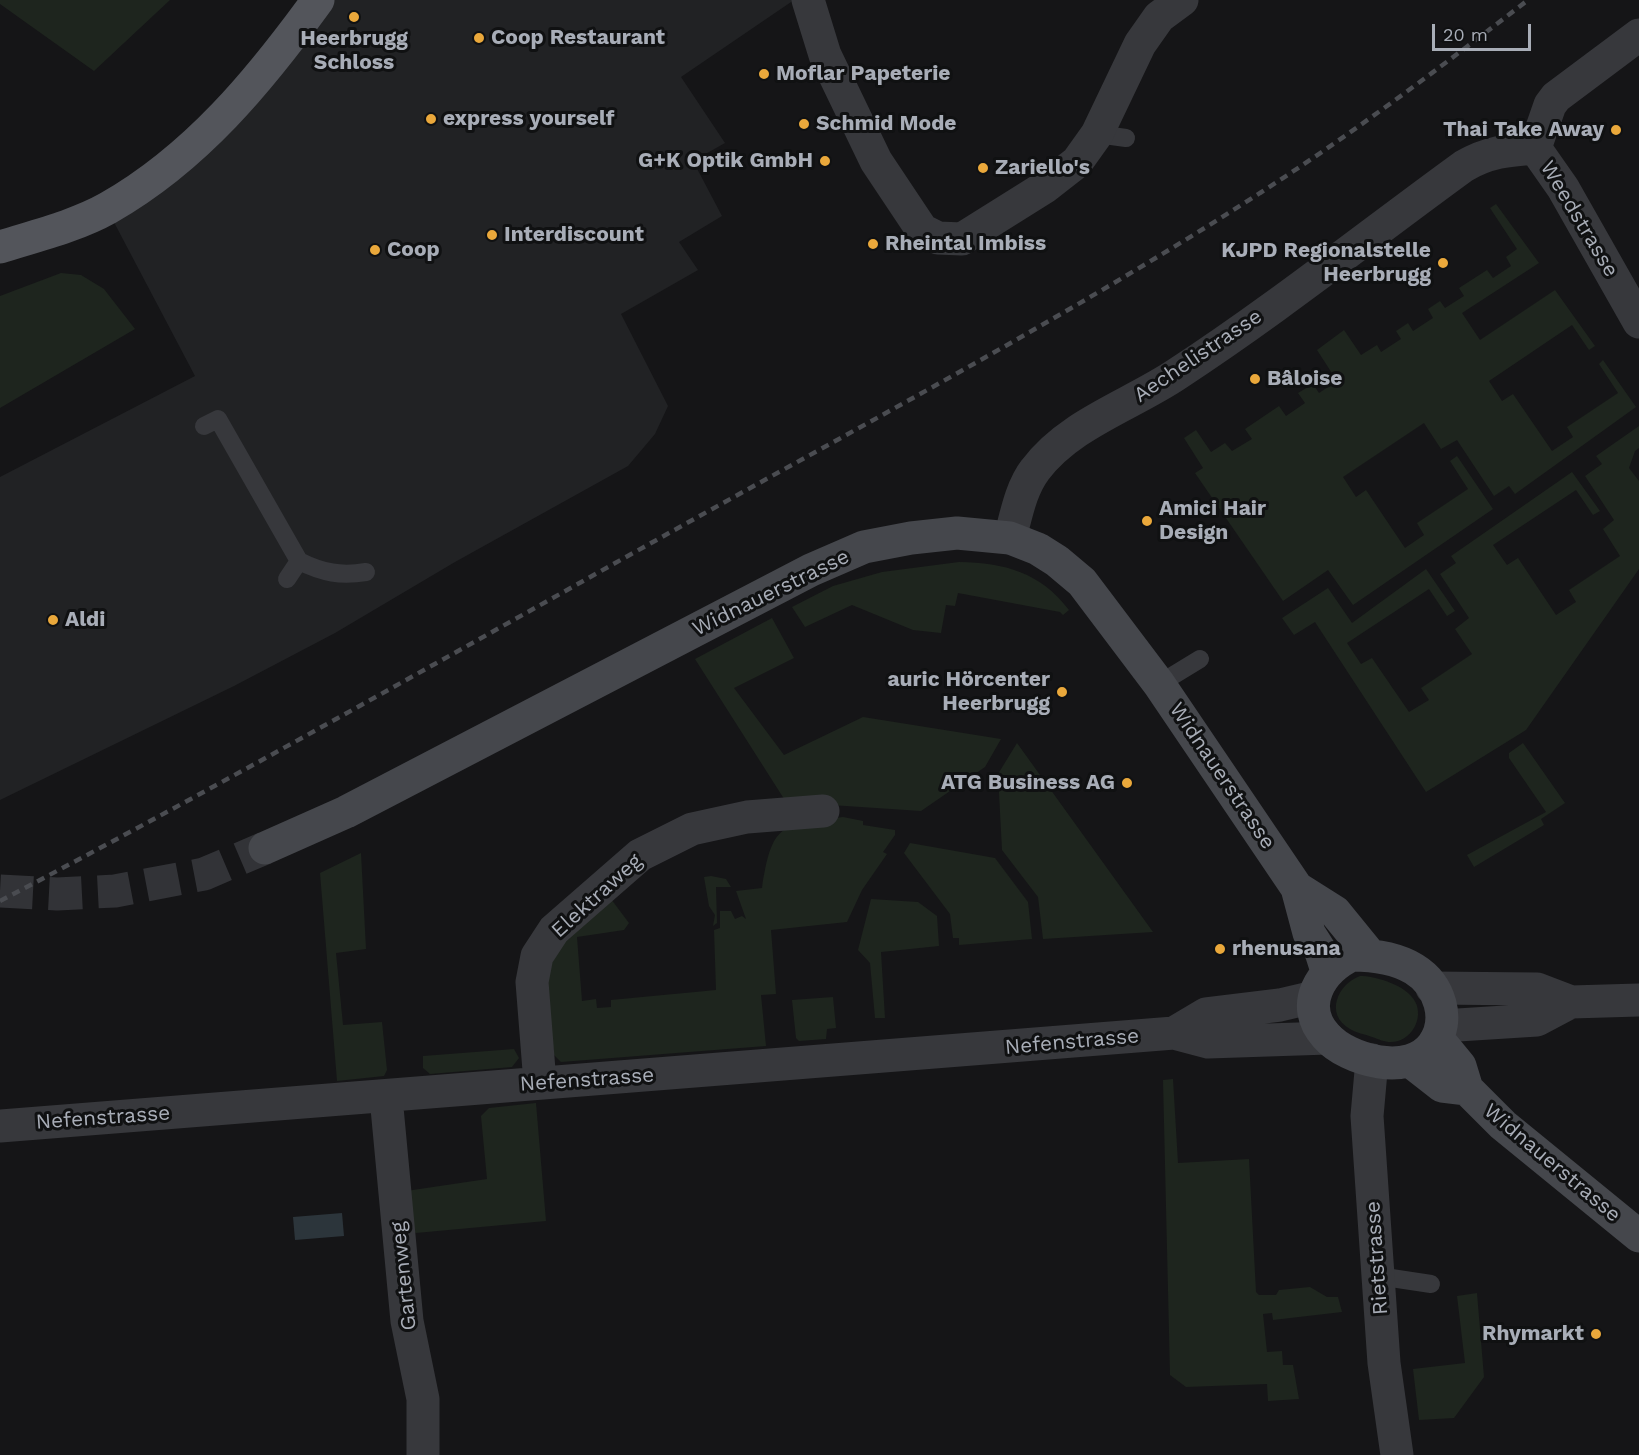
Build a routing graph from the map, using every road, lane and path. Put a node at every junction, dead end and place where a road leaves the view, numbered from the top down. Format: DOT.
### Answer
graph roads {
  1 [pos="318,0"];
  2 [pos="808,0"];
  3 [pos="1182,0"];
  4 [pos="1639,35"];
  5 [pos="1535,148"];
  6 [pos="0,247"];
  7 [pos="1639,321"];
  8 [pos="204,426"];
  9 [pos="1010,538"];
  10 [pos="299,561"];
  11 [pos="366,572"];
  12 [pos="287,579"];
  13 [pos="1200,659"];
  14 [pos="1159,684"];
  15 [pos="824,811"];
  16 [pos="265,848"];
  17 [pos="1297,888"];
  18 [pos="1370,955"];
  19 [pos="1321,984"];
  20 [pos="1432,988"];
  21 [pos="1639,1000"];
  22 [pos="1571,1002"];
  23 [pos="1440,1032"];
  24 [pos="1174,1034"];
  25 [pos="1328,1038"];
  26 [pos="1372,1060"];
  27 [pos="1410,1061"];
  28 [pos="540,1083"];
  29 [pos="1467,1089"];
  30 [pos="386,1097"];
  31 [pos="0,1126"];
  32 [pos="1639,1236"];
  33 [pos="1378,1276"];
  34 [pos="1431,1284"];
  35 [pos="423,1455"];
  36 [pos="1396,1455"];
  1 -- 6 [label="main road"];
  2 -- 3 [label="street"];
  4 -- 5 [label="street"];
  5 -- 7 [label="street, Weedstrasse"];
  5 -- 9 [label="street, Aechelistrasse"];
  8 -- 10 [label="lane"];
  9 -- 14 [label="main road, Widnauerstrasse"];
  9 -- 16 [label="main road, Widnauerstrasse"];
  10 -- 11 [label="lane"];
  10 -- 12 [label="lane"];
  13 -- 14 [label="lane"];
  14 -- 17 [label="main road, Widnauerstrasse"];
  15 -- 28 [label="street, Elektraweg"];
  17 -- 18 [label="main road, Widnauerstrasse"];
  17 -- 19 [label="main road, Widnauerstrasse"];
  18 -- 19 [label="main road"];
  18 -- 20 [label="main road"];
  19 -- 24 [label="street, Nefenstrasse"];
  19 -- 25 [label="main road"];
  20 -- 22 [label="street"];
  20 -- 23 [label="main road"];
  21 -- 22 [label="street"];
  22 -- 23 [label="street"];
  23 -- 27 [label="main road"];
  23 -- 29 [label="main road, Widnauerstrasse"];
  24 -- 25 [label="street, Nefenstrasse"];
  24 -- 28 [label="street, Nefenstrasse"];
  25 -- 26 [label="main road"];
  26 -- 27 [label="main road"];
  26 -- 33 [label="street, Rietstrasse"];
  27 -- 29 [label="main road, Widnauerstrasse"];
  28 -- 30 [label="street, Nefenstrasse"];
  29 -- 32 [label="main road, Widnauerstrasse"];
  30 -- 31 [label="street, Nefenstrasse"];
  30 -- 35 [label="street, Gartenweg"];
  33 -- 34 [label="lane"];
  33 -- 36 [label="street, Rietstrasse"];
}
